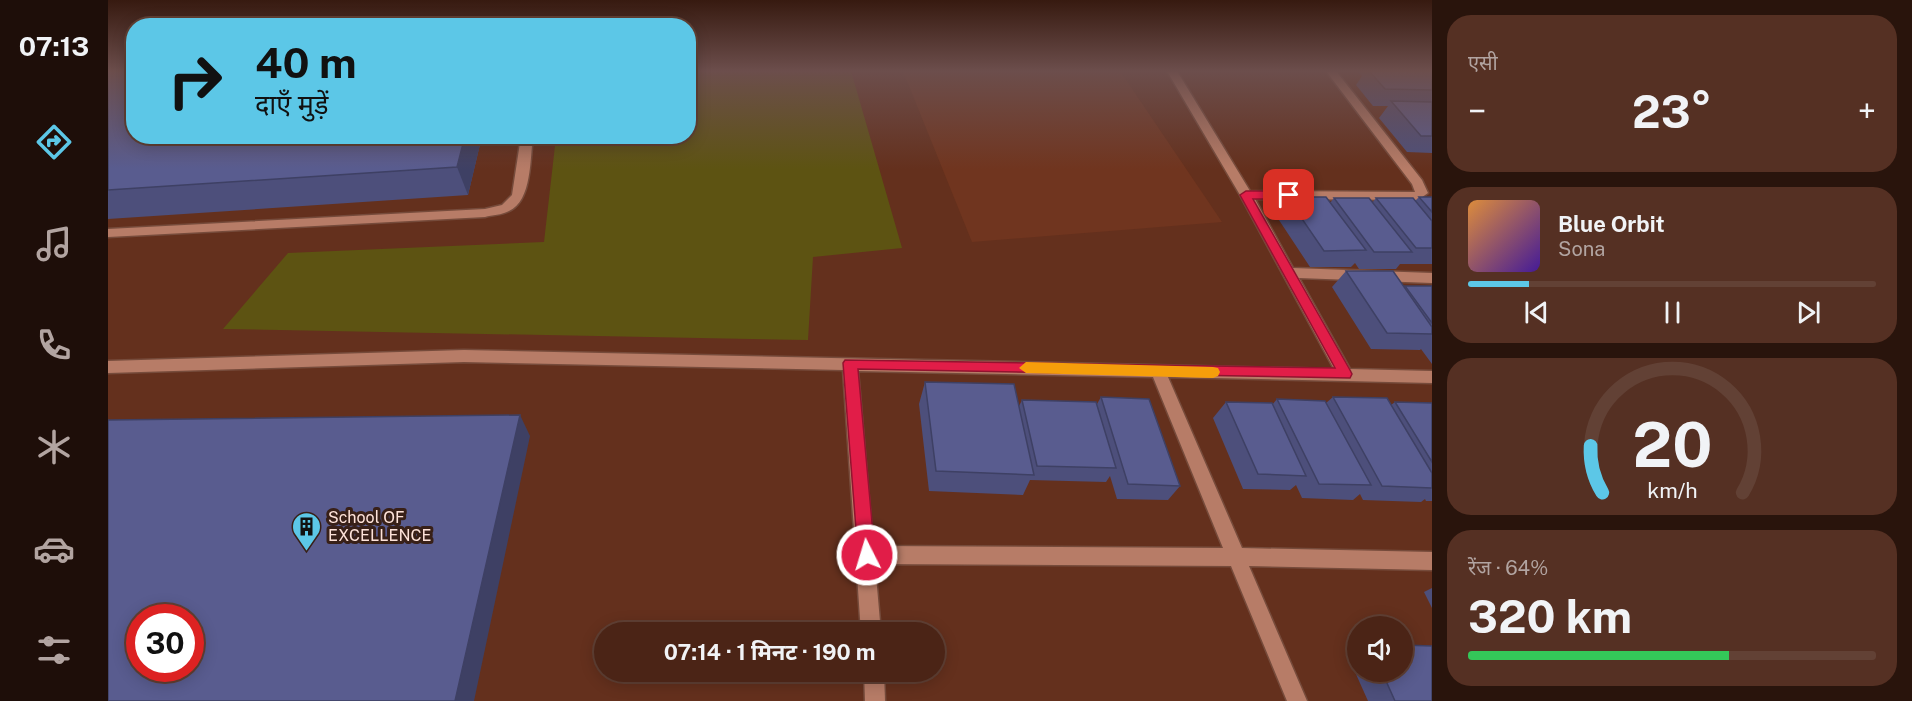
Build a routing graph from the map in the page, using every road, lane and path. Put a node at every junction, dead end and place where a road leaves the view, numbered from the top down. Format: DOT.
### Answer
graph roads {
  1 [pos="1192,104"];
  2 [pos="1356,104"];
  3 [pos="526,144"];
  4 [pos="1246,195"];
  5 [pos="108,233"];
  6 [pos="1288,273"];
  7 [pos="1432,278"];
  8 [pos="850,363"];
  9 [pos="108,367"];
  10 [pos="1158,371"];
  11 [pos="1345,374"];
  12 [pos="1432,377"];
  13 [pos="867,555"];
  14 [pos="1236,557"];
  15 [pos="1432,561"];
  16 [pos="870,622"];
  17 [pos="874,682"];
  18 [pos="875,701"];
  19 [pos="1297,701"];
  1 -- 4 [label="street"];
  2 -- 4 [label="street"];
  3 -- 5 [label="street"];
  4 -- 6 [label="street"];
  6 -- 7 [label="street"];
  6 -- 11 [label="street"];
  8 -- 9 [label="street"];
  8 -- 10 [label="street"];
  8 -- 13 [label="street"];
  10 -- 11 [label="street"];
  10 -- 14 [label="street"];
  11 -- 12 [label="street"];
  13 -- 14 [label="street"];
  13 -- 16 [label="street"];
  14 -- 15 [label="street"];
  14 -- 19 [label="street"];
  17 -- 18 [label="street"];
}
